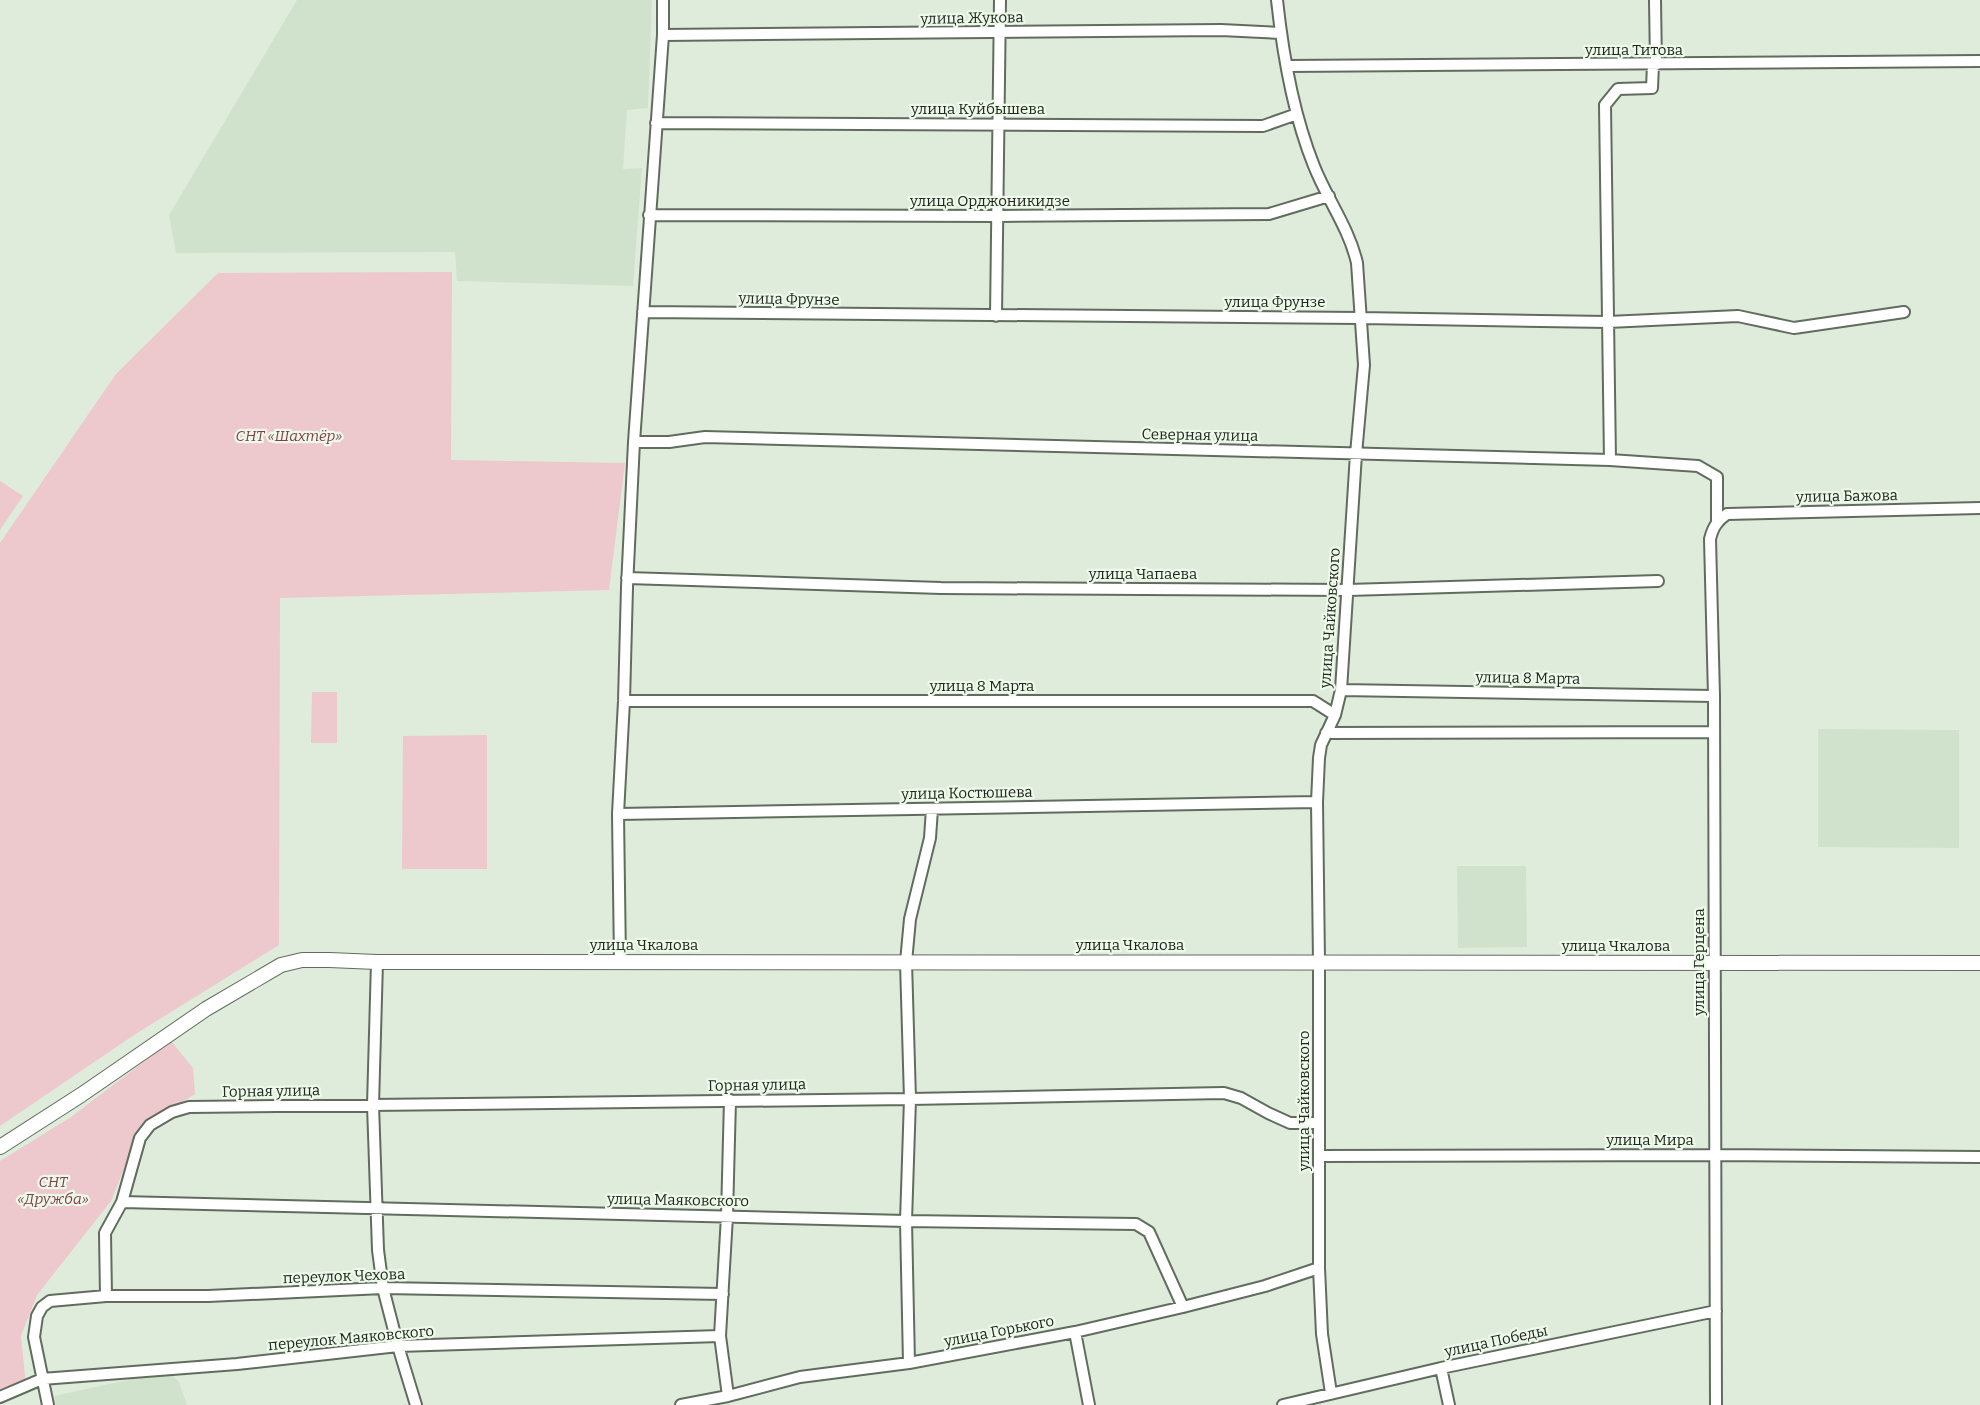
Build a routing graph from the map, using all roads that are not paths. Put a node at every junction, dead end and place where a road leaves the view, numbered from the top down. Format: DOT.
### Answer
graph roads {
  1 [pos="663,0"];
  2 [pos="1000,0"];
  3 [pos="1277,0"];
  4 [pos="1655,0"];
  5 [pos="1000,32"];
  6 [pos="1281,33"];
  7 [pos="663,35"];
  8 [pos="1980,61"];
  9 [pos="1654,65"];
  10 [pos="1287,66"];
  11 [pos="1297,114"];
  12 [pos="656,123"];
  13 [pos="1000,124"];
  14 [pos="1329,196"];
  15 [pos="649,215"];
  16 [pos="998,216"];
  17 [pos="644,312"];
  18 [pos="1904,312"];
  19 [pos="996,316"];
  20 [pos="1361,318"];
  21 [pos="1608,322"];
  22 [pos="634,442"];
  23 [pos="1356,454"];
  24 [pos="1610,460"];
  25 [pos="1980,508"];
  26 [pos="1717,521"];
  27 [pos="627,579"];
  28 [pos="1658,581"];
  29 [pos="1348,590"];
  30 [pos="1341,690"];
  31 [pos="1714,696"];
  32 [pos="624,700"];
  33 [pos="1335,715"];
  34 [pos="1714,732"];
  35 [pos="1326,733"];
  36 [pos="1317,802"];
  37 [pos="932,809"];
  38 [pos="618,814"];
  39 [pos="620,961"];
  40 [pos="377,962"];
  41 [pos="906,962"];
  42 [pos="1320,962"];
  43 [pos="1714,963"];
  44 [pos="1980,963"];
  45 [pos="910,1099"];
  46 [pos="730,1100"];
  47 [pos="373,1105"];
  48 [pos="1318,1123"];
  49 [pos="0,1146"];
  50 [pos="1714,1155"];
  51 [pos="1320,1156"];
  52 [pos="1980,1157"];
  53 [pos="122,1202"];
  54 [pos="375,1208"];
  55 [pos="727,1216"];
  56 [pos="906,1221"];
  57 [pos="1319,1268"];
  58 [pos="383,1288"];
  59 [pos="723,1294"];
  60 [pos="106,1296"];
  61 [pos="1183,1307"];
  62 [pos="1716,1311"];
  63 [pos="1075,1332"];
  64 [pos="720,1336"];
  65 [pos="398,1346"];
  66 [pos="909,1363"];
  67 [pos="1442,1368"];
  68 [pos="42,1379"];
  69 [pos="1331,1392"];
  70 [pos="0,1396"];
  71 [pos="728,1396"];
  72 [pos="48,1405"];
  73 [pos="416,1405"];
  74 [pos="681,1405"];
  75 [pos="1089,1405"];
  76 [pos="1283,1405"];
  77 [pos="1449,1405"];
  78 [pos="1716,1405"];
  1 -- 7 [label="street"];
  2 -- 5 [label="street"];
  3 -- 6 [label="street, улица Чайковского"];
  4 -- 9 [label="street"];
  5 -- 6 [label="street, улица Жукова"];
  5 -- 7 [label="street, улица Жукова"];
  5 -- 13 [label="street"];
  6 -- 10 [label="street, улица Чайковского"];
  7 -- 12 [label="street"];
  8 -- 9 [label="street, улица Титова"];
  9 -- 10 [label="street, улица Титова"];
  9 -- 21 [label="street"];
  10 -- 11 [label="street, улица Чайковского"];
  11 -- 13 [label="street, улица Куйбышева"];
  11 -- 14 [label="street, улица Чайковского"];
  12 -- 13 [label="street, улица Куйбышева"];
  12 -- 15 [label="street"];
  13 -- 16 [label="street"];
  14 -- 16 [label="street, улица Орджоникидзе"];
  14 -- 20 [label="street, улица Чайковского"];
  15 -- 16 [label="street, улица Орджоникидзе"];
  15 -- 17 [label="street"];
  16 -- 19 [label="street"];
  17 -- 19 [label="street, улица Фрунзе"];
  17 -- 22 [label="street"];
  18 -- 21 [label="street, улица Фрунзе"];
  19 -- 20 [label="street, улица Фрунзе"];
  20 -- 21 [label="street, улица Фрунзе"];
  20 -- 23 [label="street, улица Чайковского"];
  21 -- 24 [label="street"];
  22 -- 23 [label="street, Северная улица"];
  22 -- 27 [label="street"];
  23 -- 24 [label="street, Северная улица"];
  23 -- 29 [label="street, улица Чайковского"];
  24 -- 26 [label="street, Северная улица"];
  25 -- 26 [label="street, улица Бажова"];
  26 -- 31 [label="street, улица Герцена"];
  27 -- 29 [label="street, улица Чапаева"];
  27 -- 32 [label="street"];
  28 -- 29 [label="street, улица Чапаева"];
  29 -- 30 [label="street, улица Чайковского"];
  30 -- 31 [label="street, улица 8 Марта"];
  30 -- 33 [label="street, улица Чайковского"];
  31 -- 34 [label="street, улица Герцена"];
  32 -- 33 [label="street, улица 8 Марта"];
  32 -- 38 [label="street"];
  33 -- 35 [label="street, улица Чайковского"];
  34 -- 35 [label="street"];
  34 -- 43 [label="street, улица Герцена"];
  35 -- 36 [label="street, улица Чайковского"];
  36 -- 37 [label="street, улица Костюшева"];
  36 -- 42 [label="street, улица Чайковского"];
  37 -- 38 [label="street, улица Костюшева"];
  37 -- 41 [label="street"];
  38 -- 39 [label="street"];
  39 -- 40 [label="main road, улица Чкалова"];
  39 -- 41 [label="main road, улица Чкалова"];
  40 -- 47 [label="street"];
  40 -- 49 [label="main road, улица Чкалова"];
  41 -- 42 [label="main road, улица Чкалова"];
  41 -- 45 [label="street"];
  42 -- 43 [label="main road, улица Чкалова"];
  42 -- 48 [label="street, улица Чайковского"];
  43 -- 44 [label="main road, улица Чкалова"];
  43 -- 50 [label="street, улица Герцена"];
  45 -- 46 [label="street, Горная улица"];
  45 -- 48 [label="street, Горная улица"];
  45 -- 56 [label="street"];
  46 -- 47 [label="street, Горная улица"];
  46 -- 55 [label="street"];
  47 -- 53 [label="street, Горная улица"];
  47 -- 54 [label="street"];
  48 -- 51 [label="street, улица Чайковского"];
  50 -- 51 [label="street, улица Мира"];
  50 -- 52 [label="street, улица Мира"];
  50 -- 62 [label="street, улица Герцена"];
  51 -- 57 [label="street, улица Чайковского"];
  53 -- 54 [label="street, улица Маяковского"];
  53 -- 60 [label="street"];
  54 -- 55 [label="street, улица Маяковского"];
  54 -- 58 [label="street"];
  55 -- 56 [label="street, улица Маяковского"];
  55 -- 59 [label="street"];
  56 -- 61 [label="street, улица Маяковского"];
  56 -- 66 [label="street"];
  57 -- 61 [label="street, улица Горького"];
  57 -- 69 [label="street, улица Чайковского"];
  58 -- 59 [label="street, переулок Чехова"];
  58 -- 60 [label="street, переулок Чехова"];
  58 -- 65 [label="street"];
  59 -- 64 [label="street"];
  60 -- 68 [label="street, переулок Чехова"];
  61 -- 63 [label="street, улица Горького"];
  62 -- 67 [label="street, улица Победы"];
  62 -- 78 [label="street, улица Герцена"];
  63 -- 66 [label="street, улица Горького"];
  63 -- 75 [label="street"];
  64 -- 65 [label="street, переулок Маяковского"];
  64 -- 71 [label="street"];
  65 -- 68 [label="street, переулок Маяковского"];
  65 -- 73 [label="street"];
  66 -- 71 [label="street, улица Горького"];
  67 -- 69 [label="street, улица Победы"];
  67 -- 77 [label="street"];
  68 -- 70 [label="street, переулок Маяковского"];
  68 -- 72 [label="street, переулок Чехова"];
  69 -- 76 [label="street, улица Победы"];
  71 -- 74 [label="street, улица Горького"];
}
